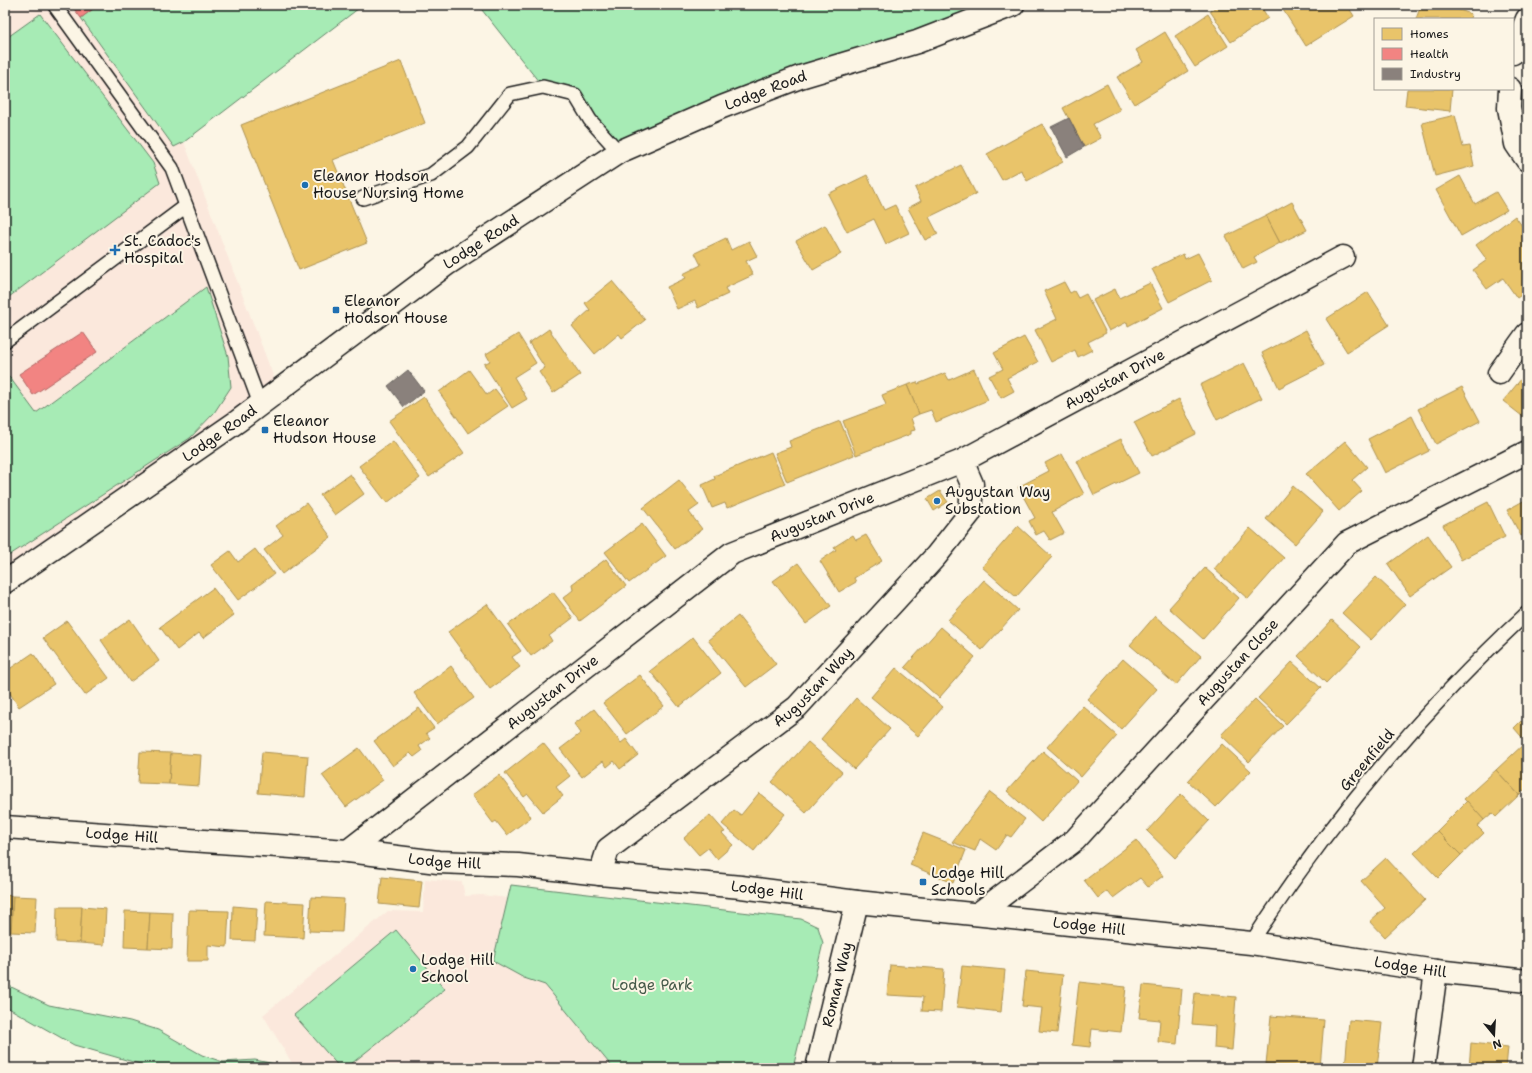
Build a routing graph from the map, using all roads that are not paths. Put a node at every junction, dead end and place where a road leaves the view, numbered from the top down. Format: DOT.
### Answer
graph roads {
  1 [pos="1013,5"];
  2 [pos="55,6"];
  3 [pos="1527,19"];
  4 [pos="1514,51"];
  5 [pos="1510,90"];
  6 [pos="619,152"];
  7 [pos="1527,160"];
  8 [pos="363,198"];
  9 [pos="186,206"];
  10 [pos="1343,257"];
  11 [pos="1527,334"];
  12 [pos="5,341"];
  13 [pos="1499,373"];
  14 [pos="260,404"];
  15 [pos="1527,452"];
  16 [pos="962,461"];
  17 [pos="5,582"];
  18 [pos="1527,613"];
  19 [pos="5,827"];
  20 [pos="348,851"];
  21 [pos="600,874"];
  22 [pos="857,902"];
  23 [pos="978,914"];
  24 [pos="1250,943"];
  25 [pos="1436,971"];
  26 [pos="1527,981"];
  27 [pos="817,1068"];
  28 [pos="1423,1068"];
  1 -- 6 [label="street, Lodge Road"];
  2 -- 9 [label="lane"];
  3 -- 4 [label="street"];
  5 -- 7 [label="street"];
  6 -- 8 [label="lane"];
  6 -- 14 [label="street, Lodge Road"];
  9 -- 12 [label="lane"];
  9 -- 14 [label="lane"];
  10 -- 16 [label="street, Augustan Drive"];
  11 -- 13 [label="street"];
  14 -- 17 [label="street, Lodge Road"];
  15 -- 23 [label="street, Augustan Close"];
  16 -- 20 [label="street, Augustan Drive"];
  16 -- 21 [label="street, Augustan Way"];
  18 -- 24 [label="lane, Greenfield"];
  19 -- 20 [label="street, Lodge Hill"];
  20 -- 21 [label="street, Lodge Hill"];
  21 -- 22 [label="street, Lodge Hill"];
  22 -- 23 [label="street, Lodge Hill"];
  22 -- 27 [label="street, Roman Way"];
  23 -- 24 [label="street, Lodge Hill"];
  24 -- 25 [label="street, Lodge Hill"];
  25 -- 26 [label="street, Lodge Hill"];
  25 -- 28 [label="street"];
}
